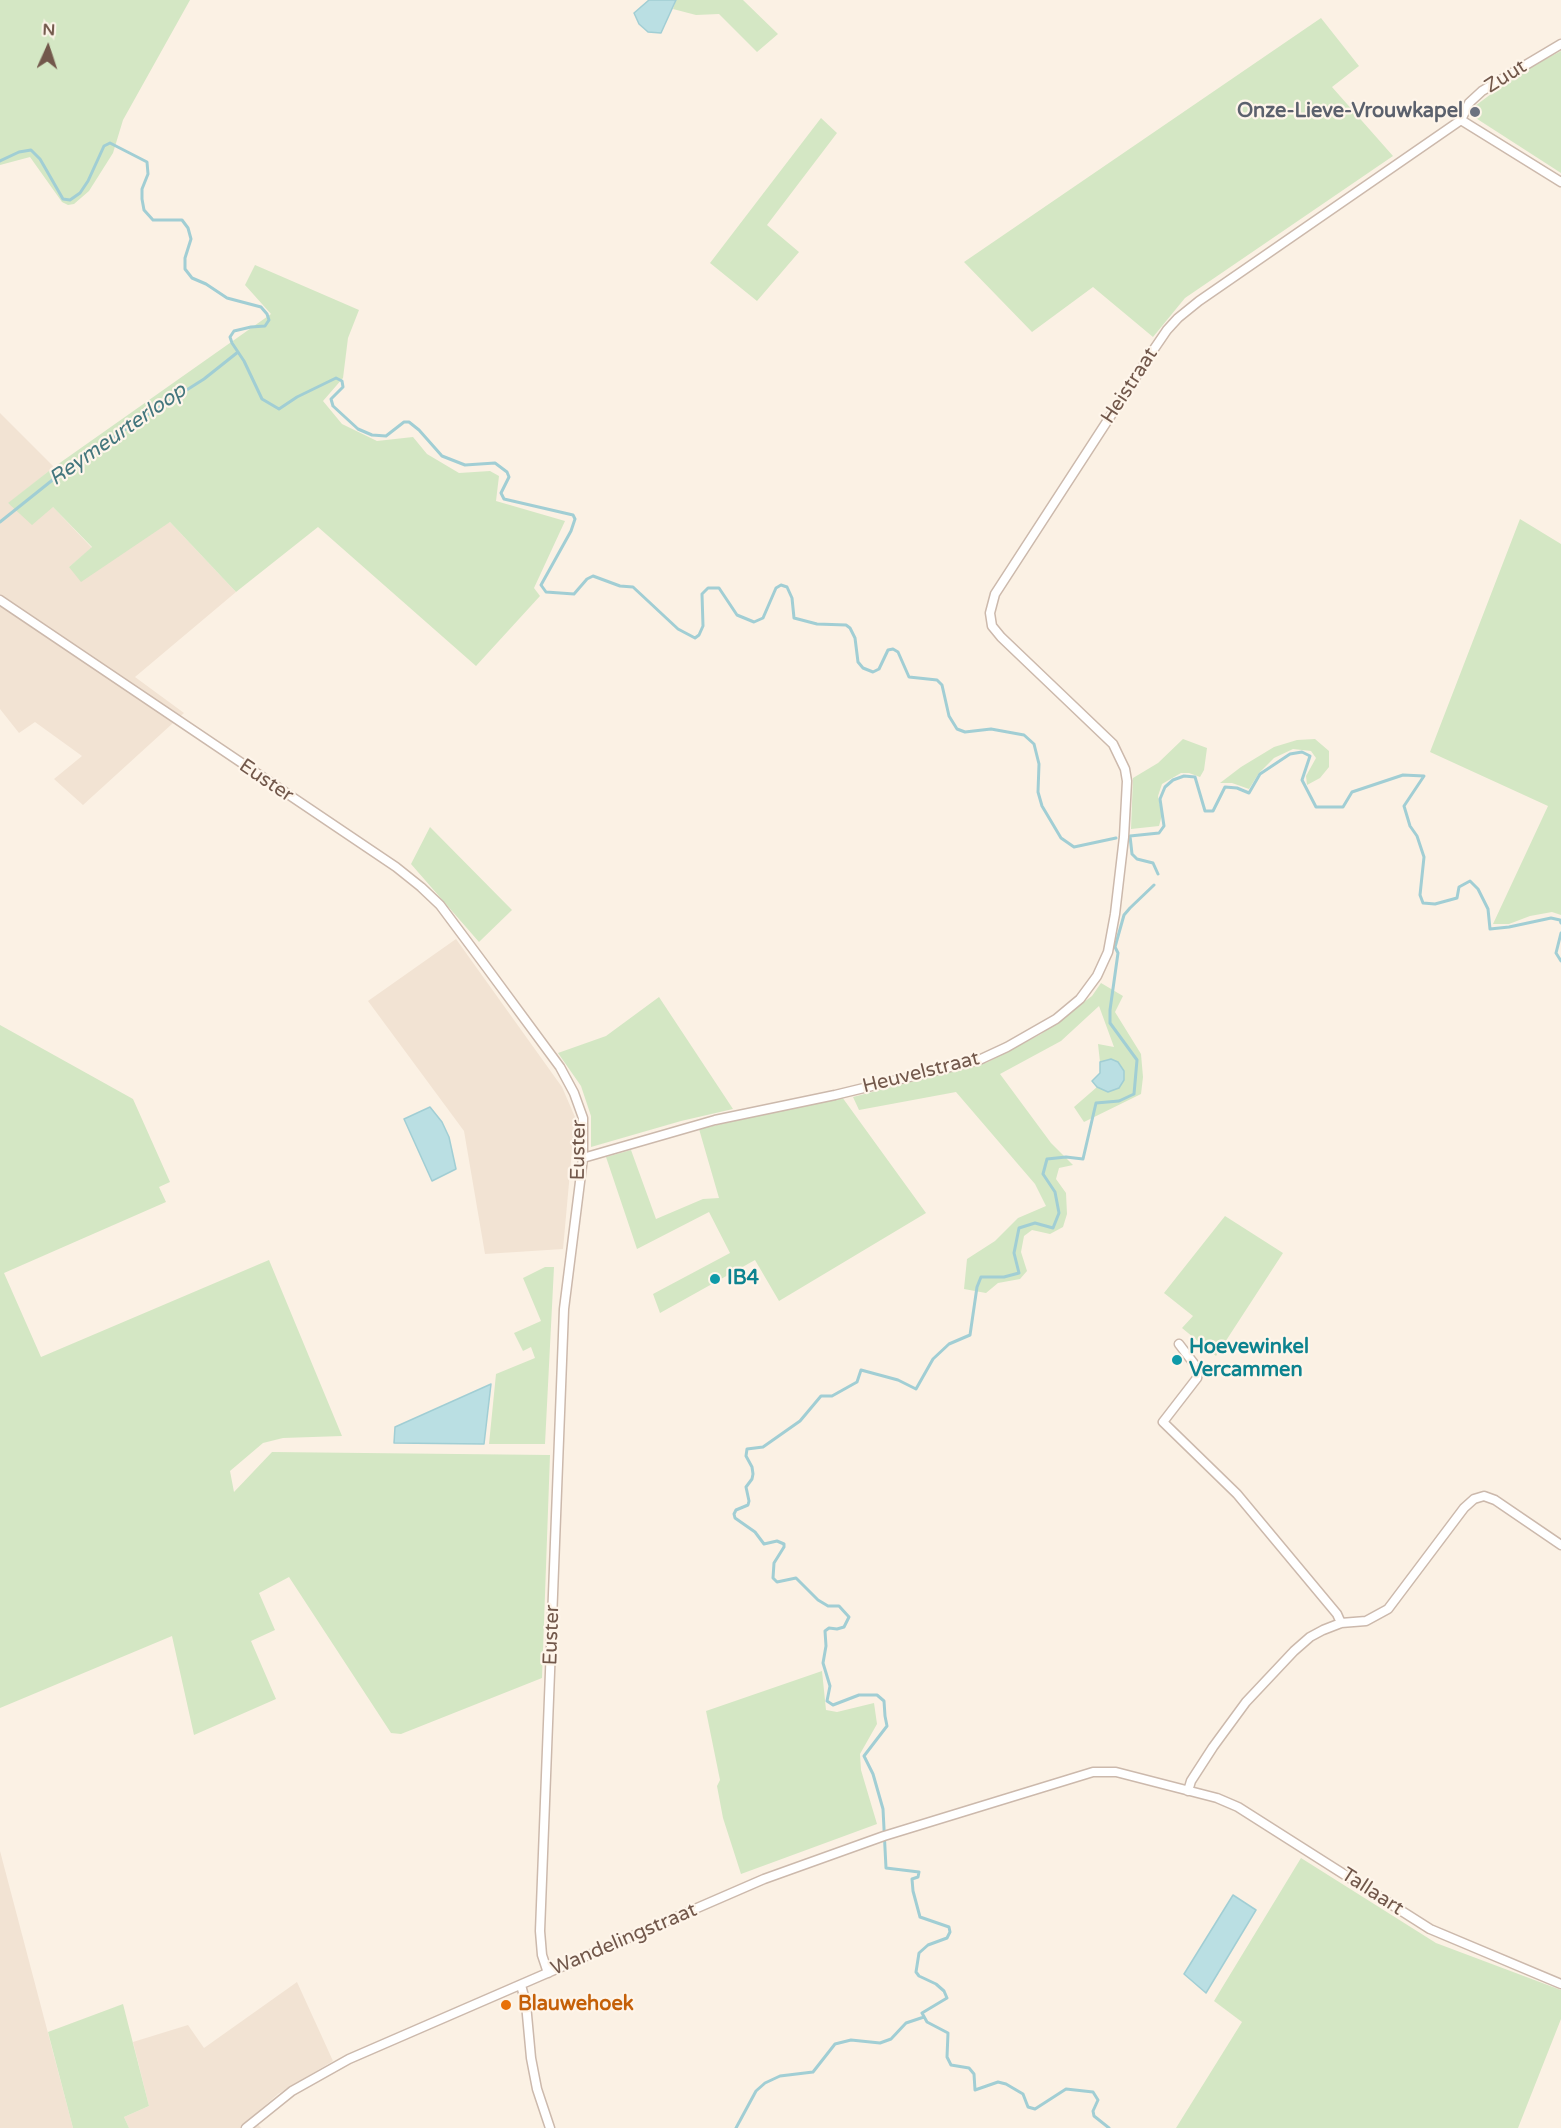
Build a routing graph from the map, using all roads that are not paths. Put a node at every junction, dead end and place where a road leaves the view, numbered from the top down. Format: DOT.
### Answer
graph roads {
  1 [pos="1561,44"];
  2 [pos="1461,120"];
  3 [pos="1561,182"];
  4 [pos="0,600"];
  5 [pos="1124,837"];
  6 [pos="582,1158"];
  7 [pos="1179,1344"];
  8 [pos="1561,1545"];
  9 [pos="1341,1623"];
  10 [pos="1188,1791"];
  11 [pos="884,1836"];
  12 [pos="548,1973"];
  13 [pos="521,1984"];
  14 [pos="1561,1984"];
  15 [pos="246,2128"];
  16 [pos="550,2128"];
  1 -- 2 [label="street, Zuut"];
  2 -- 3 [label="street"];
  2 -- 5 [label="street, Heistraat"];
  4 -- 6 [label="street, Euster"];
  5 -- 6 [label="street, Heuvelstraat"];
  6 -- 12 [label="street, Euster"];
  7 -- 9 [label="street"];
  8 -- 9 [label="street"];
  9 -- 10 [label="street"];
  10 -- 11 [label="street, Tallaart"];
  10 -- 14 [label="street, Tallaart"];
  11 -- 12 [label="street, Wandelingstraat"];
  12 -- 13 [label="street, Wandelingstraat"];
  13 -- 15 [label="street, Wandelingstraat"];
  13 -- 16 [label="street"];
}
